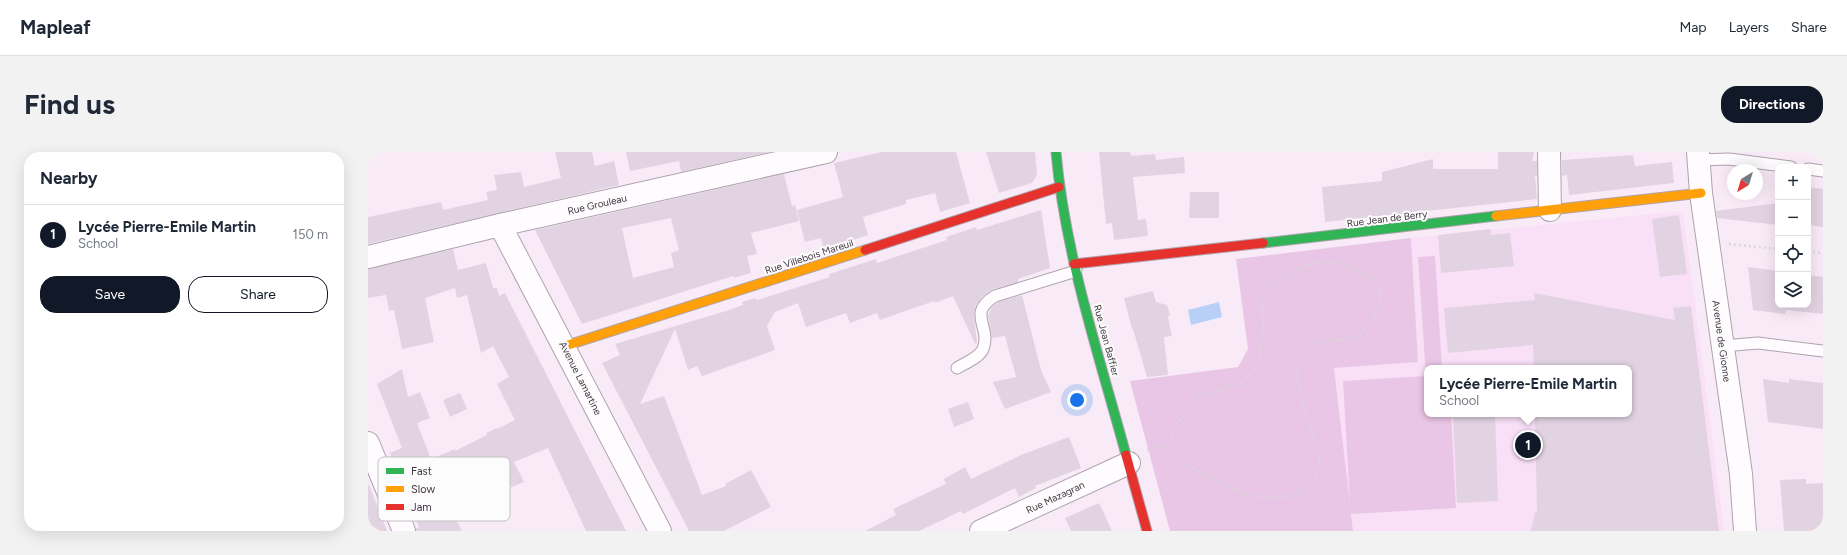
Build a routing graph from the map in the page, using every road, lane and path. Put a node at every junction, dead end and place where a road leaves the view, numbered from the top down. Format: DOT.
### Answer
graph roads {
  1 [pos="826,152"];
  2 [pos="1056,152"];
  3 [pos="1549,152"];
  4 [pos="1698,156"];
  5 [pos="1775,165"];
  6 [pos="1811,169"];
  7 [pos="1823,171"];
  8 [pos="1059,187"];
  9 [pos="1701,193"];
  10 [pos="1550,210"];
  11 [pos="500,225"];
  12 [pos="1708,242"];
  13 [pos="1775,249"];
  14 [pos="1811,252"];
  15 [pos="1823,253"];
  16 [pos="368,257"];
  17 [pos="1075,268"];
  18 [pos="565,346"];
  19 [pos="1723,346"];
  20 [pos="1823,351"];
  21 [pos="957,368"];
  22 [pos="368,443"];
  23 [pos="1167,445"];
  24 [pos="1128,459"];
  25 [pos="378,467"];
  26 [pos="400,521"];
  27 [pos="404,531"];
  28 [pos="660,531"];
  29 [pos="982,531"];
  30 [pos="1147,531"];
  31 [pos="1745,531"];
  1 -- 11 [label="street, Rue Grouleau"];
  2 -- 8 [label="street, Rue Jean Baffier"];
  3 -- 10 [label="street"];
  4 -- 5 [label="lane"];
  4 -- 9 [label="street, Avenue de Gionne"];
  6 -- 7 [label="lane"];
  8 -- 17 [label="street, Rue Jean Baffier"];
  8 -- 18 [label="street, Rue Villebois Mareuil"];
  9 -- 10 [label="street, Rue Jean de Berry"];
  9 -- 12 [label="street, Avenue de Gionne"];
  10 -- 17 [label="street, Rue Jean de Berry"];
  11 -- 16 [label="street, Rue Grouleau"];
  11 -- 18 [label="street, Avenue Lamartine"];
  12 -- 13 [label="path"];
  12 -- 19 [label="street, Avenue de Gionne"];
  14 -- 15 [label="path"];
  17 -- 21 [label="lane"];
  17 -- 24 [label="street, Rue Jean Baffier"];
  18 -- 28 [label="street, Avenue Lamartine"];
  19 -- 20 [label="lane"];
  19 -- 31 [label="street, Avenue de Gionne"];
  22 -- 25 [label="street"];
  23 -- 23 [label="path"];
  23 -- 24 [label="path"];
  24 -- 29 [label="street, Rue Mazagran"];
  24 -- 30 [label="street, Rue Jean Baffier"];
  26 -- 27 [label="street"];
}
